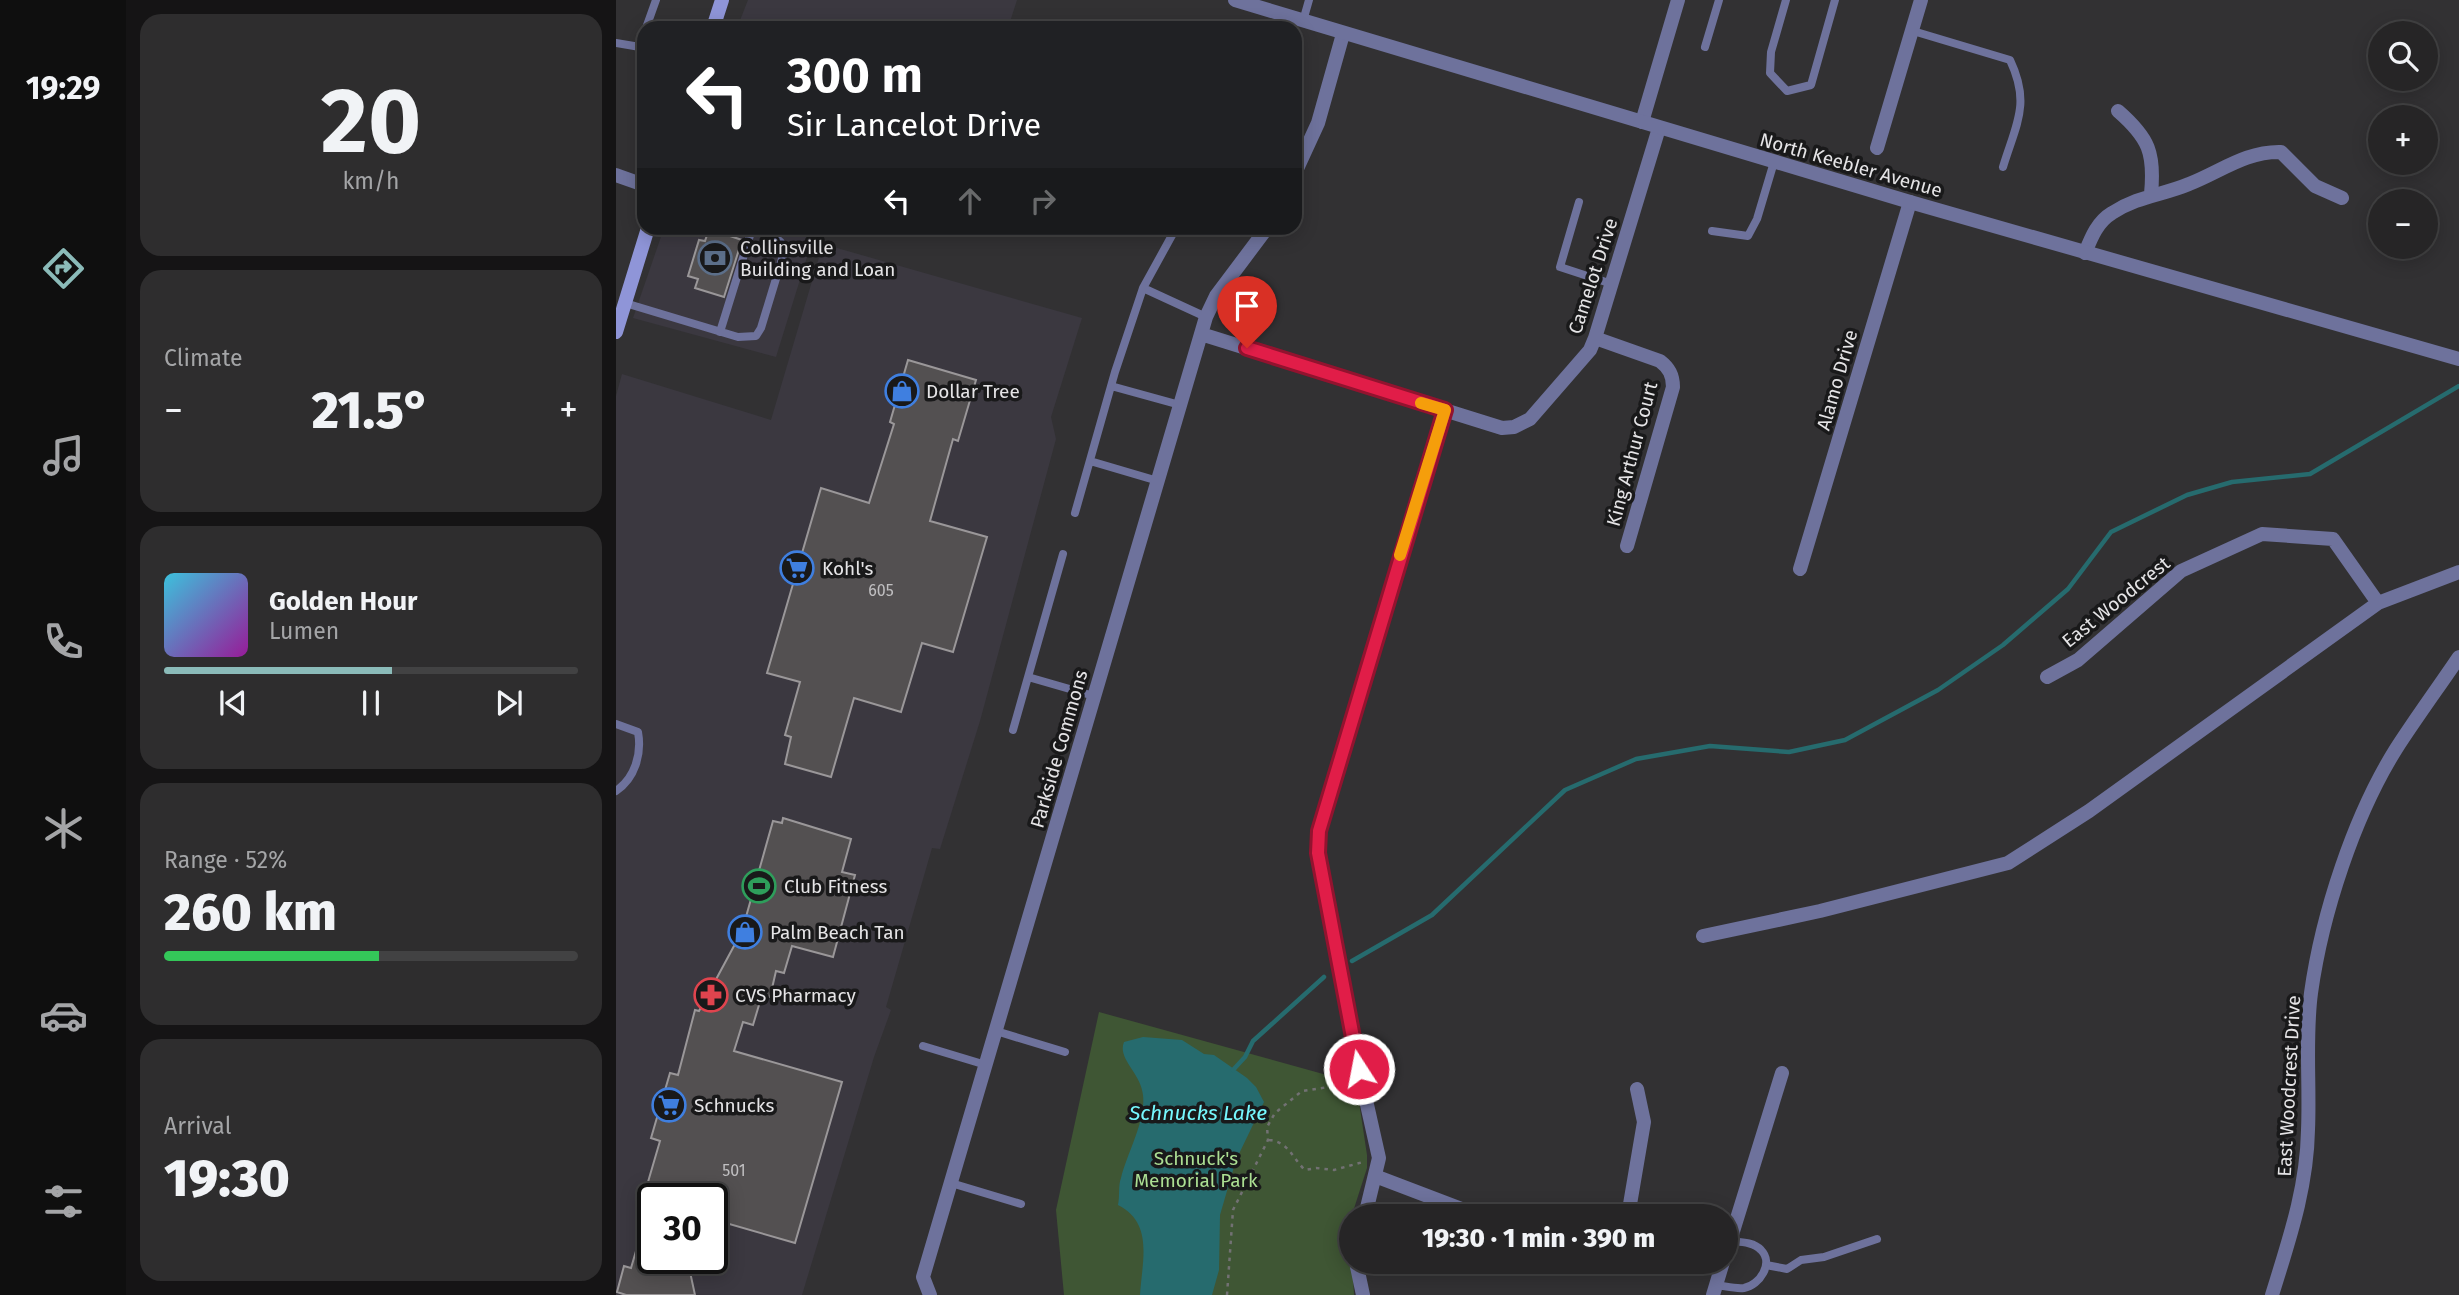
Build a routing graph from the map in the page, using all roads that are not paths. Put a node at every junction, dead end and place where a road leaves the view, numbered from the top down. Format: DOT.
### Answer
graph roads {
  1 [pos="656,0"];
  2 [pos="722,0"];
  3 [pos="1236,0"];
  4 [pos="1309,0"];
  5 [pos="1678,0"];
  6 [pos="1718,0"];
  7 [pos="1786,0"];
  8 [pos="1835,0"];
  9 [pos="1921,0"];
  10 [pos="648,21"];
  11 [pos="715,21"];
  12 [pos="1303,21"];
  13 [pos="1913,31"];
  14 [pos="1343,34"];
  15 [pos="616,43"];
  16 [pos="637,47"];
  17 [pos="1705,47"];
  18 [pos="2118,111"];
  19 [pos="1642,122"];
  20 [pos="1659,128"];
  21 [pos="1877,148"];
  22 [pos="1302,158"];
  23 [pos="1774,162"];
  24 [pos="2003,167"];
  25 [pos="616,175"];
  26 [pos="637,182"];
  27 [pos="2151,194"];
  28 [pos="2342,198"];
  29 [pos="1579,202"];
  30 [pos="1910,202"];
  31 [pos="1712,231"];
  32 [pos="646,235"];
  33 [pos="748,235"];
  34 [pos="772,235"];
  35 [pos="1172,235"];
  36 [pos="1262,235"];
  37 [pos="2085,253"];
  38 [pos="1612,284"];
  39 [pos="1143,288"];
  40 [pos="625,303"];
  41 [pos="1206,317"];
  42 [pos="616,332"];
  43 [pos="720,332"];
  44 [pos="1202,334"];
  45 [pos="1595,338"];
  46 [pos="2459,359"];
  47 [pos="1111,386"];
  48 [pos="1180,405"];
  49 [pos="1445,410"];
  50 [pos="1090,461"];
  51 [pos="1158,481"];
  52 [pos="1075,513"];
  53 [pos="1627,546"];
  54 [pos="1063,554"];
  55 [pos="1800,569"];
  56 [pos="2459,572"];
  57 [pos="2378,603"];
  58 [pos="2459,657"];
  59 [pos="1028,677"];
  60 [pos="2047,677"];
  61 [pos="1094,696"];
  62 [pos="616,724"];
  63 [pos="1013,730"];
  64 [pos="616,792"];
  65 [pos="1703,936"];
  66 [pos="996,1031"];
  67 [pos="923,1046"];
  68 [pos="1065,1052"];
  69 [pos="986,1065"];
  70 [pos="1782,1073"];
  71 [pos="1637,1089"];
  72 [pos="1375,1177"];
  73 [pos="951,1183"];
  74 [pos="1021,1204"];
  75 [pos="1368,1204"];
  76 [pos="1448,1204"];
  77 [pos="1630,1204"];
  78 [pos="1738,1215"];
  79 [pos="1877,1239"];
  80 [pos="1738,1247"];
  81 [pos="1766,1265"];
  82 [pos="1359,1274"];
  83 [pos="1715,1290"];
  84 [pos="930,1295"];
  85 [pos="1363,1295"];
  86 [pos="2272,1295"];
  1 -- 10 [label="lane"];
  2 -- 11 [label="main road"];
  3 -- 12 [label="street, North Keebler Avenue"];
  4 -- 12 [label="lane"];
  5 -- 19 [label="street"];
  6 -- 17 [label="lane"];
  7 -- 8 [label="lane"];
  9 -- 13 [label="street"];
  12 -- 14 [label="street, North Keebler Avenue"];
  13 -- 21 [label="street"];
  13 -- 24 [label="lane"];
  14 -- 19 [label="street, North Keebler Avenue"];
  14 -- 22 [label="street"];
  15 -- 16 [label="lane"];
  18 -- 27 [label="street"];
  19 -- 20 [label="street, North Keebler Avenue"];
  20 -- 23 [label="street, North Keebler Avenue"];
  20 -- 38 [label="street, Camelot Drive"];
  23 -- 30 [label="street, North Keebler Avenue"];
  23 -- 31 [label="lane"];
  25 -- 26 [label="street"];
  27 -- 28 [label="street"];
  27 -- 37 [label="street"];
  29 -- 38 [label="lane"];
  30 -- 37 [label="street, North Keebler Avenue"];
  30 -- 55 [label="street, Alamo Drive"];
  32 -- 40 [label="main road"];
  33 -- 43 [label="lane"];
  34 -- 43 [label="lane"];
  35 -- 39 [label="lane"];
  36 -- 41 [label="street, Parkside Commons"];
  37 -- 46 [label="street, North Keebler Avenue"];
  38 -- 45 [label="street, Camelot Drive"];
  39 -- 41 [label="lane"];
  39 -- 47 [label="lane"];
  40 -- 42 [label="main road"];
  40 -- 43 [label="lane"];
  41 -- 44 [label="street, Parkside Commons"];
  44 -- 48 [label="street, Parkside Commons"];
  44 -- 49 [label="street, Camelot Drive"];
  45 -- 49 [label="street, Camelot Drive"];
  45 -- 53 [label="street, King Arthur Court"];
  47 -- 48 [label="lane"];
  47 -- 50 [label="lane"];
  48 -- 51 [label="street, Parkside Commons"];
  49 -- 72 [label="street"];
  50 -- 51 [label="lane"];
  50 -- 52 [label="lane"];
  51 -- 61 [label="street, Parkside Commons"];
  54 -- 59 [label="lane"];
  56 -- 57 [label="street"];
  57 -- 60 [label="street, East Woodcrest"];
  57 -- 65 [label="street"];
  58 -- 86 [label="street, East Woodcrest Drive"];
  59 -- 61 [label="lane"];
  59 -- 63 [label="lane"];
  61 -- 66 [label="street, Parkside Commons"];
  62 -- 64 [label="lane"];
  66 -- 68 [label="lane"];
  66 -- 69 [label="street, Parkside Commons"];
  67 -- 69 [label="lane"];
  69 -- 73 [label="street, Parkside Commons"];
  70 -- 78 [label="street"];
  71 -- 77 [label="street"];
  72 -- 75 [label="street"];
  72 -- 76 [label="street"];
  73 -- 74 [label="lane"];
  73 -- 84 [label="street, Parkside Commons"];
  79 -- 81 [label="lane"];
  80 -- 81 [label="lane"];
  81 -- 83 [label="lane"];
  82 -- 85 [label="street"];
}
